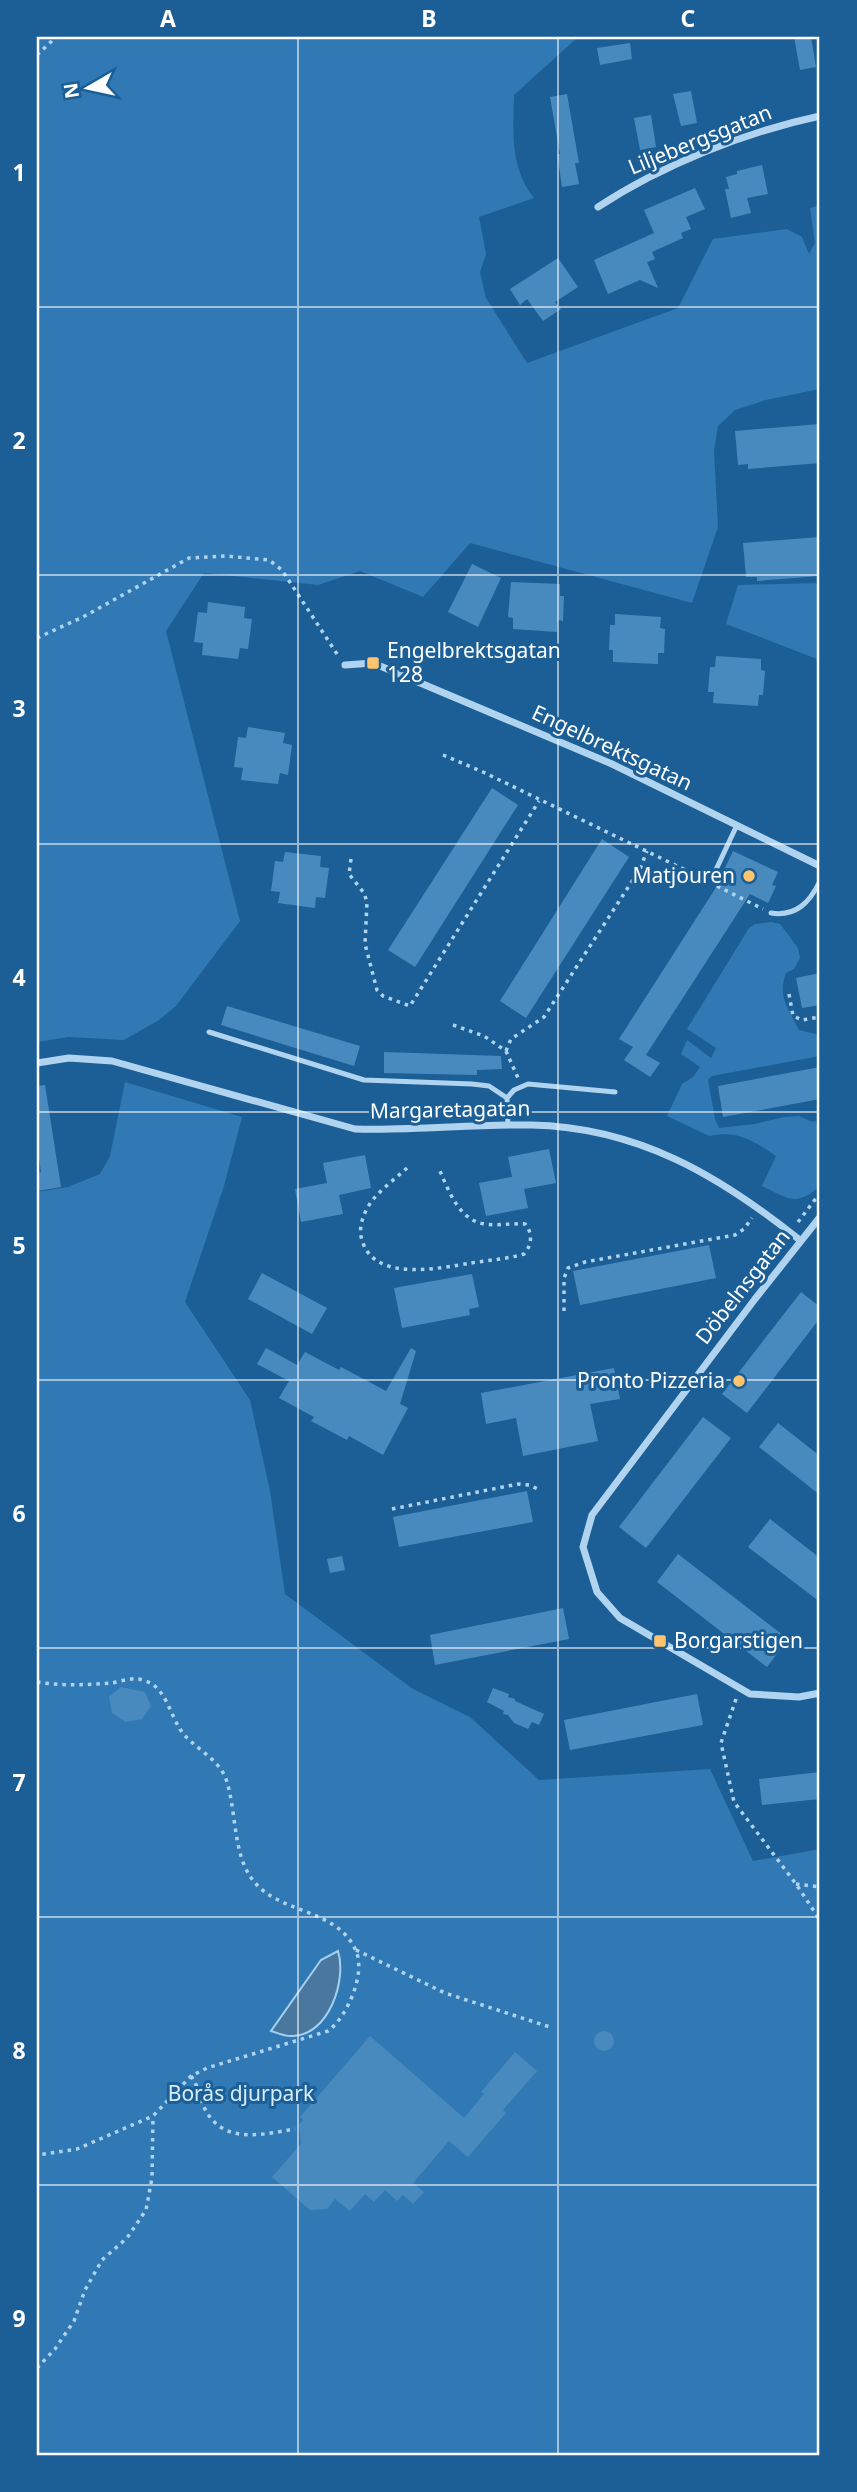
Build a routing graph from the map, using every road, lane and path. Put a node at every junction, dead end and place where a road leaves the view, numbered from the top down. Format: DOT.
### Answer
graph roads {
  1 [pos="57,37"];
  2 [pos="37,55"];
  3 [pos="820,116"];
  4 [pos="598,207"];
  5 [pos="37,638"];
  6 [pos="345,665"];
  7 [pos="443,755"];
  8 [pos="539,801"];
  9 [pos="737,825"];
  10 [pos="647,851"];
  11 [pos="351,859"];
  12 [pos="820,866"];
  13 [pos="713,876"];
  14 [pos="820,881"];
  15 [pos="771,914"];
  16 [pos="789,995"];
  17 [pos="820,1017"];
  18 [pos="453,1025"];
  19 [pos="209,1032"];
  20 [pos="506,1051"];
  21 [pos="37,1063"];
  22 [pos="522,1086"];
  23 [pos="615,1092"];
  24 [pos="507,1098"];
  25 [pos="508,1125"];
  26 [pos="407,1168"];
  27 [pos="440,1171"];
  28 [pos="820,1193"];
  29 [pos="757,1208"];
  30 [pos="820,1217"];
  31 [pos="790,1232"];
  32 [pos="801,1241"];
  33 [pos="564,1311"];
  34 [pos="540,1490"];
  35 [pos="392,1509"];
  36 [pos="37,1682"];
  37 [pos="740,1688"];
  38 [pos="820,1693"];
  39 [pos="796,1884"];
  40 [pos="820,1887"];
  41 [pos="820,1920"];
  42 [pos="356,1950"];
  43 [pos="553,2028"];
  44 [pos="191,2076"];
  45 [pos="153,2116"];
  46 [pos="295,2130"];
  47 [pos="37,2155"];
  48 [pos="37,2368"];
  1 -- 2 [label="path"];
  3 -- 4 [label="street, Liljebergsgatan"];
  5 -- 6 [label="path"];
  6 -- 9 [label="street, Engelbrektsgatan"];
  7 -- 8 [label="path"];
  8 -- 10 [label="path"];
  8 -- 11 [label="path"];
  9 -- 12 [label="street, Engelbrektsgatan"];
  9 -- 13 [label="lane"];
  10 -- 15 [label="path"];
  10 -- 20 [label="path"];
  14 -- 15 [label="lane"];
  16 -- 17 [label="path"];
  18 -- 20 [label="path"];
  19 -- 24 [label="lane"];
  20 -- 22 [label="path"];
  21 -- 25 [label="street, Margaretagatan"];
  22 -- 23 [label="lane"];
  22 -- 24 [label="lane"];
  24 -- 25 [label="lane"];
  25 -- 29 [label="street, Margaretagatan"];
  26 -- 27 [label="path"];
  28 -- 31 [label="path"];
  29 -- 31 [label="street, Margaretagatan"];
  29 -- 33 [label="path"];
  30 -- 32 [label="street, Döbelnsgatan"];
  31 -- 32 [label="street, Margaretagatan"];
  32 -- 37 [label="street, Döbelnsgatan"];
  34 -- 35 [label="path"];
  36 -- 42 [label="path"];
  37 -- 38 [label="street"];
  37 -- 39 [label="path"];
  39 -- 40 [label="path"];
  39 -- 41 [label="path"];
  42 -- 43 [label="path"];
  42 -- 44 [label="path"];
  44 -- 45 [label="path"];
  44 -- 46 [label="path"];
  45 -- 47 [label="path"];
  45 -- 48 [label="path"];
}
